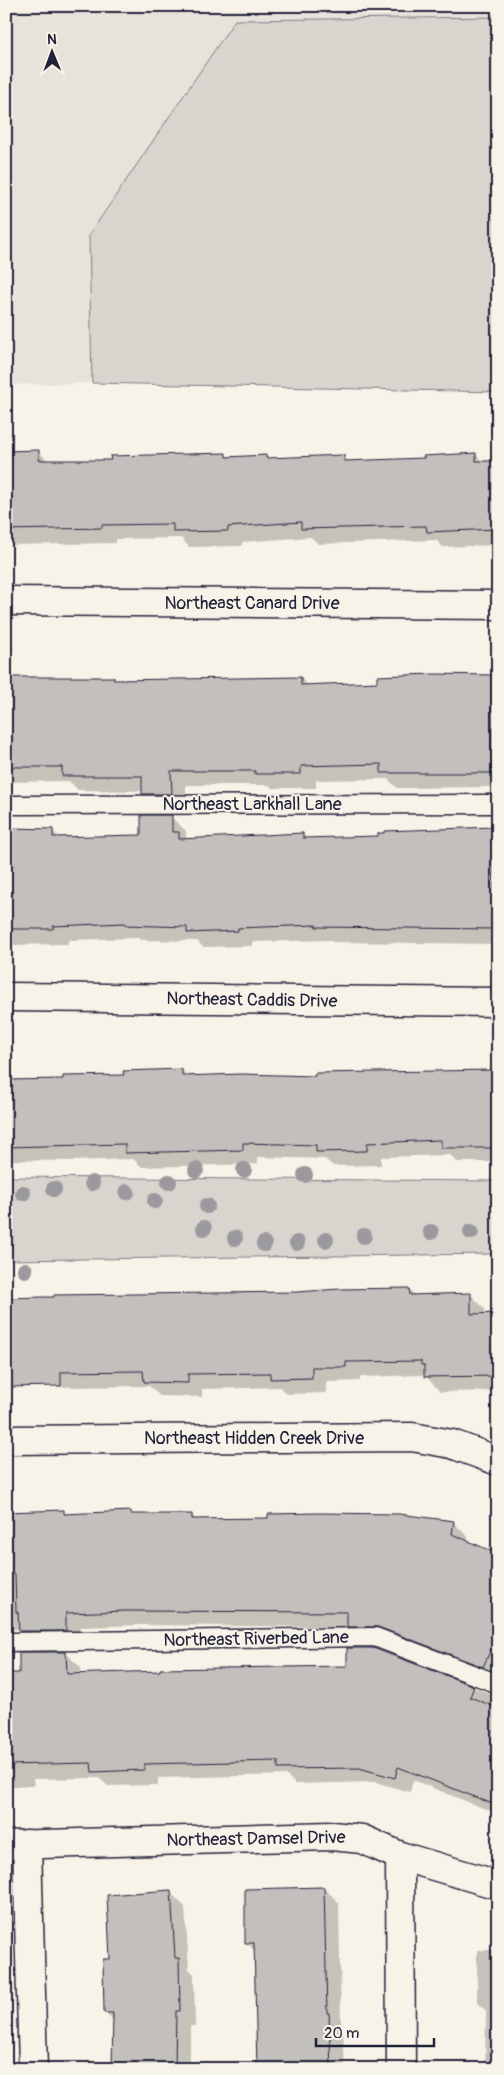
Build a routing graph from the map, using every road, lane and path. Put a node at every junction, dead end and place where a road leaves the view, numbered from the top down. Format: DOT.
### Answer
graph roads {
  1 [pos="6,601"];
  2 [pos="498,605"];
  3 [pos="498,804"];
  4 [pos="6,805"];
  5 [pos="6,997"];
  6 [pos="498,1002"];
  7 [pos="6,1440"];
  8 [pos="498,1461"];
  9 [pos="6,1642"];
  10 [pos="498,1684"];
  11 [pos="16,1845"];
  12 [pos="400,1856"];
  13 [pos="498,1885"];
  14 [pos="33,2069"];
  15 [pos="401,2069"];
  1 -- 2 [label="street, Northeast Canard Drive"];
  3 -- 4 [label="lane, Northeast Larkhall Lane"];
  5 -- 6 [label="street, Northeast Caddis Drive"];
  7 -- 8 [label="street, Northeast Hidden Creek Drive"];
  9 -- 10 [label="lane, Northeast Riverbed Lane"];
  11 -- 12 [label="street, Northeast Damsel Drive"];
  11 -- 14 [label="street"];
  12 -- 13 [label="street, Northeast Damsel Drive"];
  12 -- 15 [label="street"];
}
